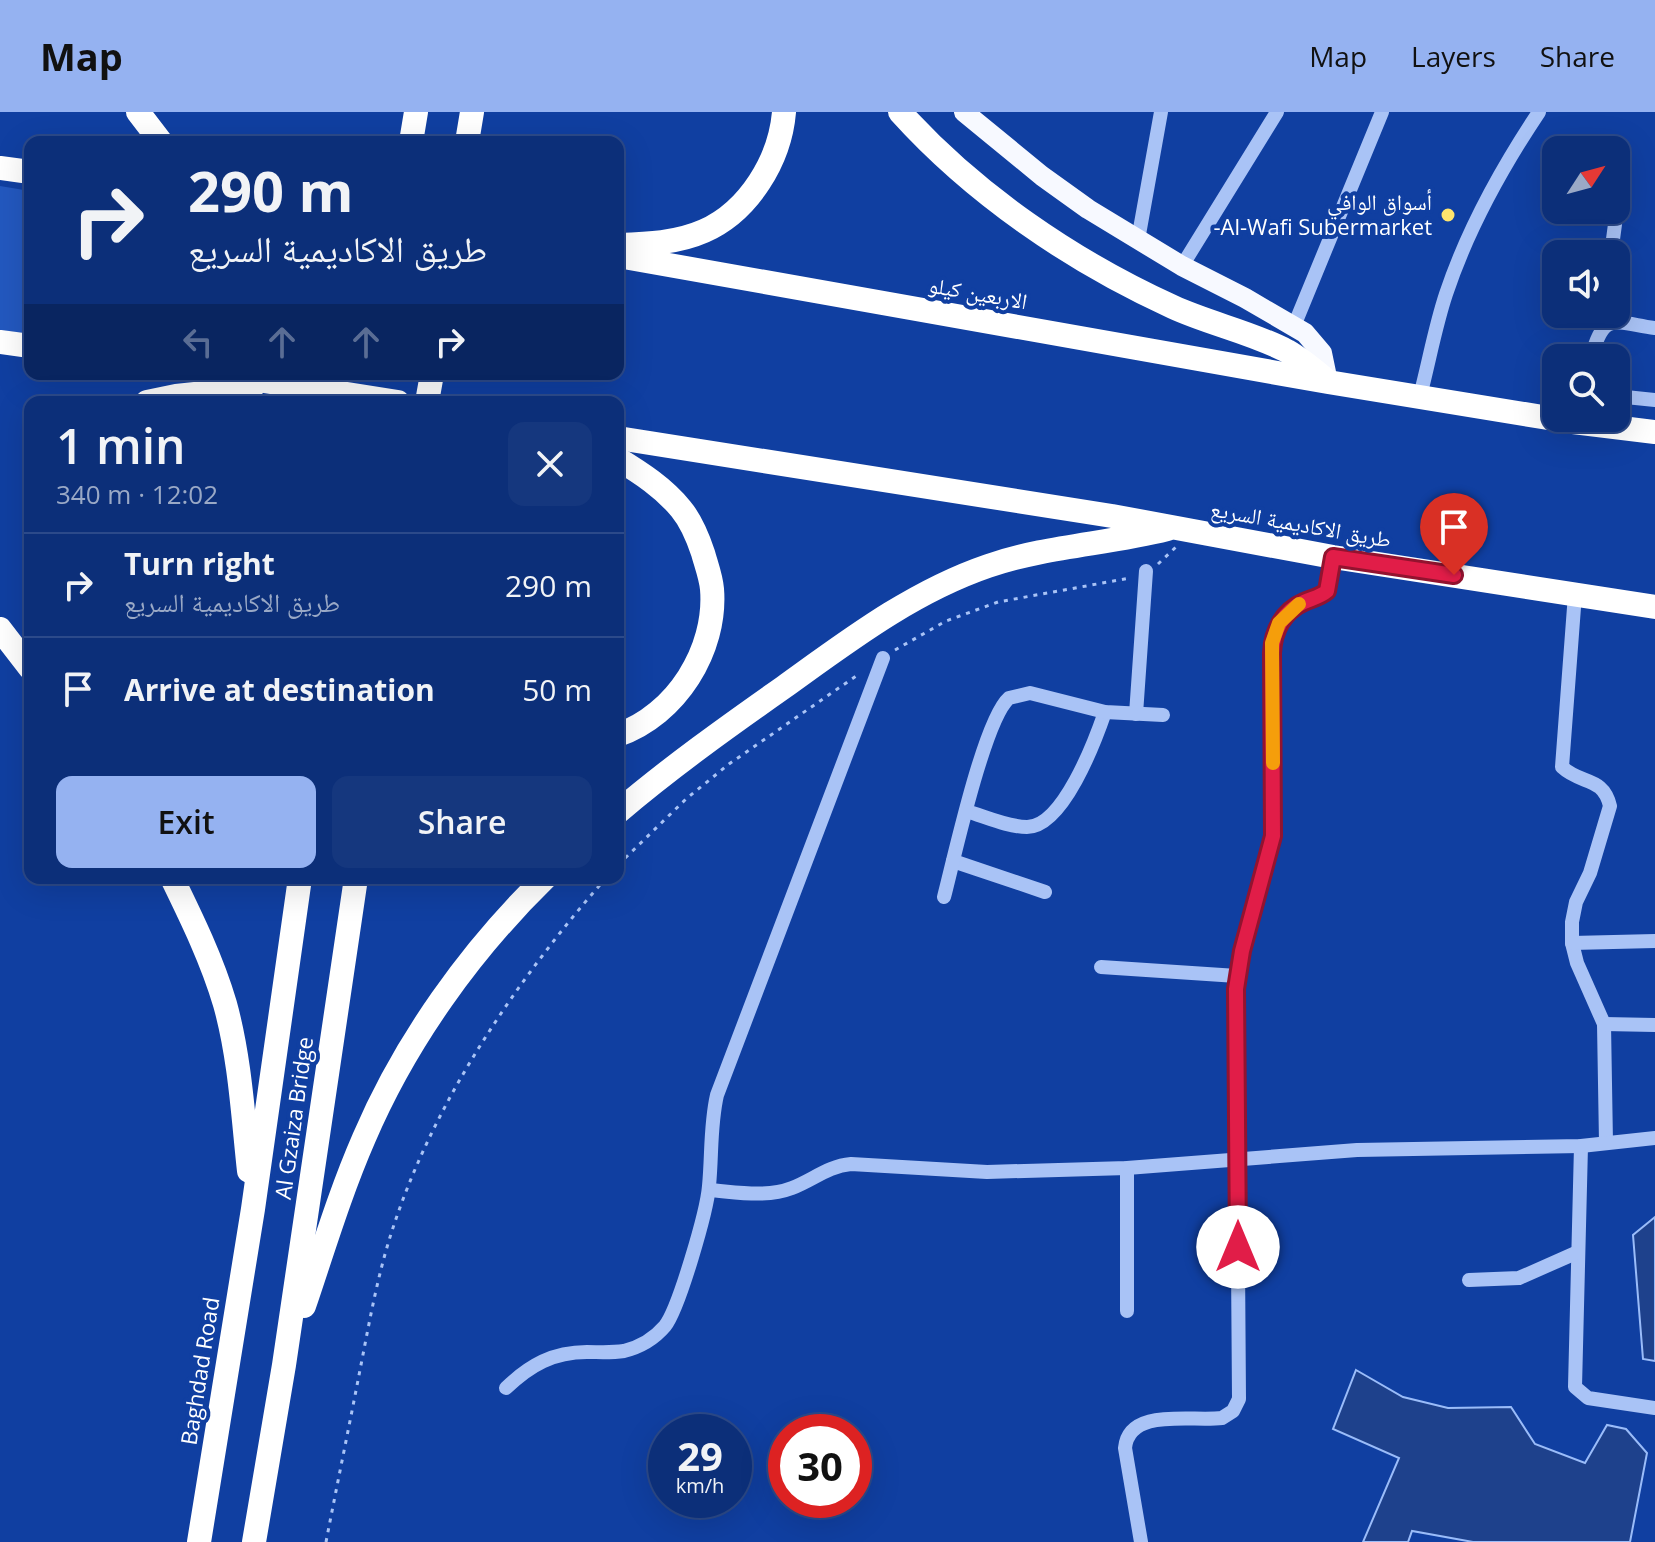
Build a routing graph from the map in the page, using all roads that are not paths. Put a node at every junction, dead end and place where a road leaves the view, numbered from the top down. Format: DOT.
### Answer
graph roads {
  1 [pos="138,112"];
  2 [pos="472,112"];
  3 [pos="784,112"];
  4 [pos="900,112"];
  5 [pos="964,112"];
  6 [pos="1161,112"];
  7 [pos="1277,112"];
  8 [pos="1382,112"];
  9 [pos="1539,112"];
  10 [pos="980,120"];
  11 [pos="156,136"];
  12 [pos="468,136"];
  13 [pos="0,168"];
  14 [pos="24,171"];
  15 [pos="1138,240"];
  16 [pos="624,245"];
  17 [pos="624,257"];
  18 [pos="1182,266"];
  19 [pos="1630,324"];
  20 [pos="1294,326"];
  21 [pos="1655,328"];
  22 [pos="0,342"];
  23 [pos="24,345"];
  24 [pos="263,380"];
  25 [pos="1328,382"];
  26 [pos="292,384"];
  27 [pos="176,396"];
  28 [pos="363,396"];
  29 [pos="1420,396"];
  30 [pos="1630,397"];
  31 [pos="1655,400"];
  32 [pos="1542,415"];
  33 [pos="1630,428"];
  34 [pos="1655,432"];
  35 [pos="624,439"];
  36 [pos="624,463"];
  37 [pos="1176,527"];
  38 [pos="1333,557"];
  39 [pos="1146,571"];
  40 [pos="1575,594"];
  41 [pos="1655,607"];
  42 [pos="0,629"];
  43 [pos="883,658"];
  44 [pos="24,660"];
  45 [pos="1105,712"];
  46 [pos="1136,714"];
  47 [pos="1163,715"];
  48 [pos="624,732"];
  49 [pos="624,807"];
  50 [pos="966,811"];
  51 [pos="953,861"];
  52 [pos="175,884"];
  53 [pos="299,884"];
  54 [pos="355,884"];
  55 [pos="540,884"];
  56 [pos="1045,892"];
  57 [pos="944,897"];
  58 [pos="1655,941"];
  59 [pos="1572,943"];
  60 [pos="1101,967"];
  61 [pos="1237,976"];
  62 [pos="1604,1024"];
  63 [pos="1655,1025"];
  64 [pos="1655,1138"];
  65 [pos="1606,1143"];
  66 [pos="1581,1146"];
  67 [pos="1238,1159"];
  68 [pos="1127,1168"];
  69 [pos="709,1190"];
  70 [pos="253,1209"];
  71 [pos="1578,1252"];
  72 [pos="1469,1280"];
  73 [pos="1127,1311"];
  74 [pos="284,1365"];
  75 [pos="506,1388"];
  76 [pos="1655,1408"];
  77 [pos="199,1542"];
  78 [pos="254,1542"];
  79 [pos="1141,1542"];
  1 -- 11 [label="highway"];
  2 -- 12 [label="highway"];
  3 -- 16 [label="highway"];
  4 -- 25 [label="highway"];
  5 -- 10 [label="main road"];
  6 -- 15 [label="street"];
  7 -- 18 [label="street"];
  8 -- 20 [label="street"];
  9 -- 29 [label="street"];
  10 -- 15 [label="main road"];
  13 -- 14 [label="highway"];
  15 -- 18 [label="main road"];
  17 -- 25 [label="highway, الاربعين كيلو"];
  18 -- 20 [label="main road"];
  19 -- 21 [label="street"];
  20 -- 25 [label="main road"];
  22 -- 23 [label="highway"];
  24 -- 26 [label="highway"];
  25 -- 29 [label="highway"];
  26 -- 27 [label="highway"];
  26 -- 28 [label="highway"];
  29 -- 32 [label="highway"];
  30 -- 31 [label="street"];
  33 -- 34 [label="highway"];
  35 -- 37 [label="highway"];
  36 -- 48 [label="highway"];
  37 -- 38 [label="highway, طريق الاكاديمية السريع"];
  37 -- 49 [label="highway"];
  38 -- 40 [label="highway, طريق الاكاديمية السريع"];
  38 -- 61 [label="street"];
  39 -- 46 [label="street"];
  40 -- 41 [label="highway, طريق الاكاديمية السريع"];
  40 -- 59 [label="street"];
  42 -- 44 [label="highway"];
  43 -- 69 [label="street"];
  45 -- 46 [label="street"];
  45 -- 50 [label="street"];
  45 -- 50 [label="street"];
  46 -- 47 [label="street"];
  50 -- 51 [label="street"];
  51 -- 56 [label="street"];
  51 -- 57 [label="street"];
  52 -- 70 [label="highway"];
  53 -- 70 [label="highway, Al Gzaiza Bridge"];
  54 -- 74 [label="highway, Al Gzaiza Bridge"];
  55 -- 74 [label="highway"];
  58 -- 59 [label="street"];
  59 -- 62 [label="street"];
  60 -- 61 [label="street"];
  61 -- 67 [label="street"];
  62 -- 63 [label="street"];
  62 -- 65 [label="street"];
  64 -- 65 [label="street"];
  65 -- 66 [label="street"];
  66 -- 67 [label="street"];
  66 -- 71 [label="street"];
  67 -- 68 [label="street"];
  67 -- 79 [label="street"];
  68 -- 69 [label="street"];
  68 -- 73 [label="street"];
  69 -- 75 [label="street"];
  70 -- 77 [label="highway, Baghdad Road"];
  71 -- 72 [label="street"];
  71 -- 76 [label="street"];
  74 -- 78 [label="highway"];
}
